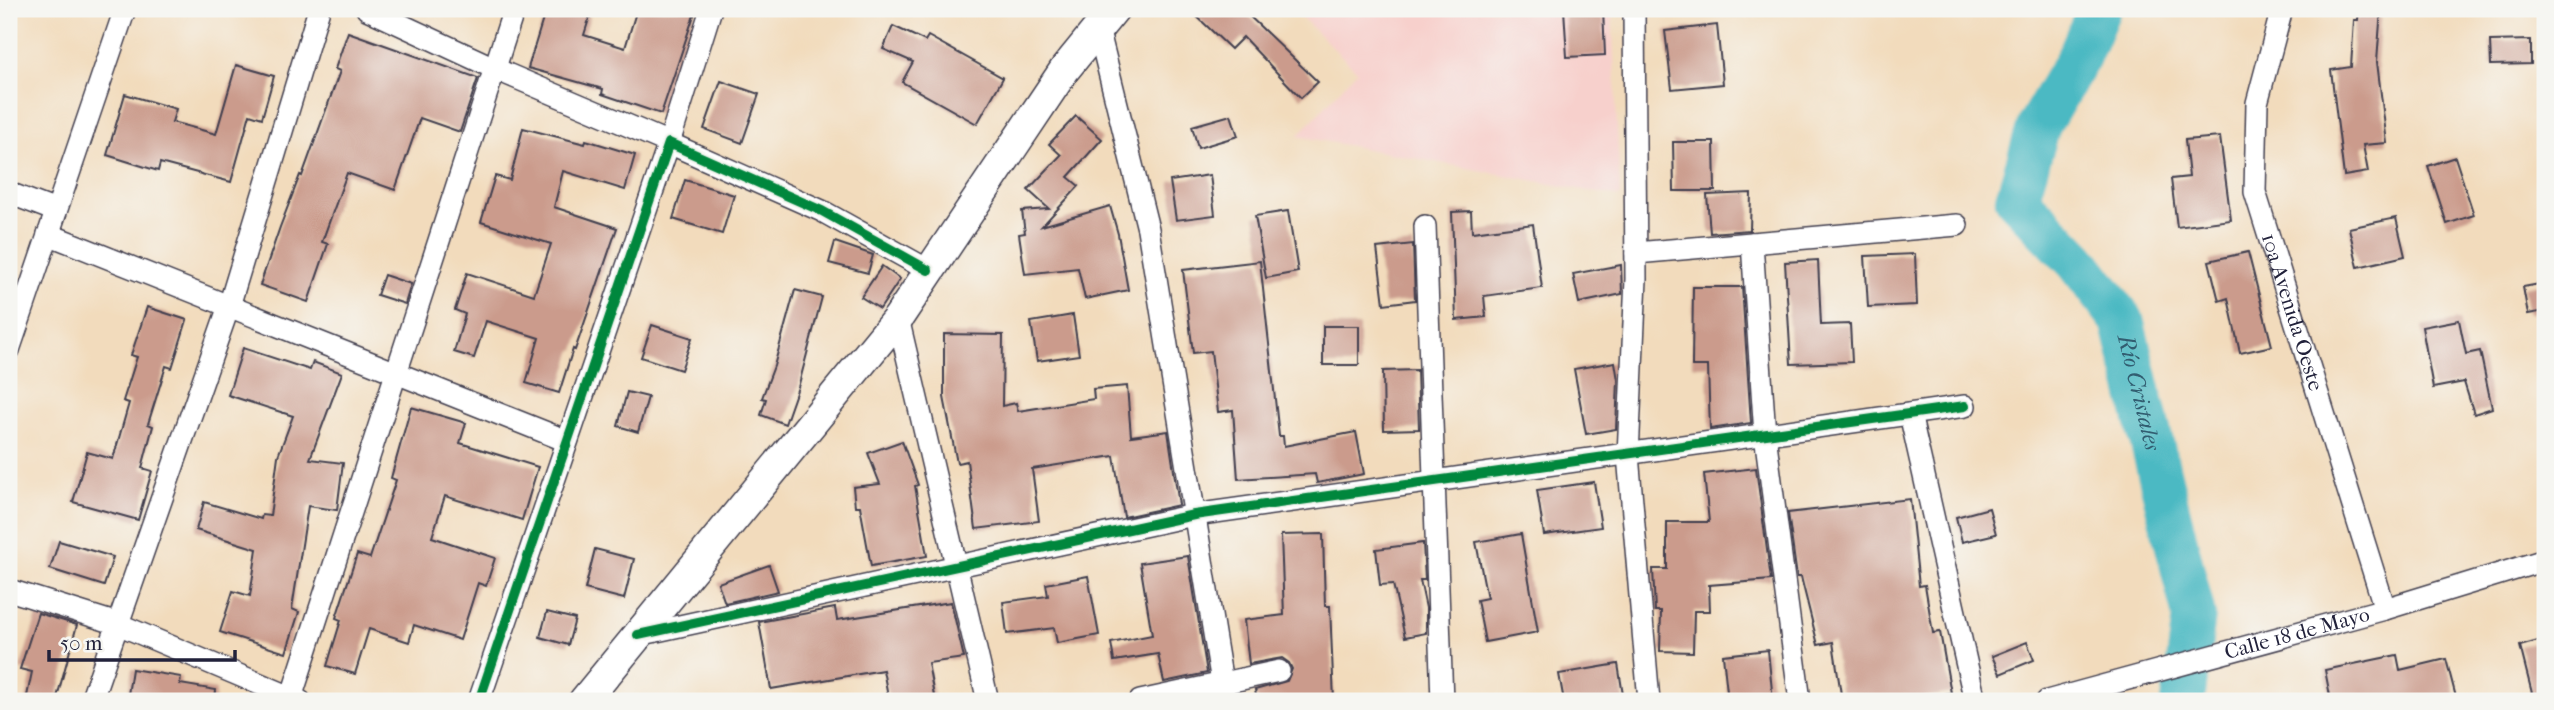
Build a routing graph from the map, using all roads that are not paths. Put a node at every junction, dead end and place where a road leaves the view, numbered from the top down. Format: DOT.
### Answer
graph roads {
  1 [pos="125,9"];
  2 [pos="319,9"];
  3 [pos="368,9"];
  4 [pos="514,9"];
  5 [pos="711,9"];
  6 [pos="1634,9"];
  7 [pos="2282,9"];
  8 [pos="1106,18"];
  9 [pos="495,68"];
  10 [pos="669,143"];
  11 [pos="9,193"];
  12 [pos="56,211"];
  13 [pos="1957,225"];
  14 [pos="1425,226"];
  15 [pos="48,234"];
  16 [pos="1752,243"];
  17 [pos="1636,253"];
  18 [pos="928,270"];
  19 [pos="229,306"];
  20 [pos="898,318"];
  21 [pos="9,350"];
  22 [pos="396,373"];
  23 [pos="1965,406"];
  24 [pos="1910,414"];
  25 [pos="1765,435"];
  26 [pos="567,441"];
  27 [pos="1629,455"];
  28 [pos="1433,482"];
  29 [pos="1194,515"];
  30 [pos="2545,561"];
  31 [pos="957,566"];
  32 [pos="9,590"];
  33 [pos="2385,609"];
  34 [pos="118,624"];
  35 [pos="638,635"];
  36 [pos="1279,671"];
  37 [pos="1223,692"];
  38 [pos="295,700"];
  39 [pos="91,701"];
  40 [pos="479,701"];
  41 [pos="584,701"];
  42 [pos="988,701"];
  43 [pos="1140,701"];
  44 [pos="1442,701"];
  45 [pos="1649,701"];
  46 [pos="1800,701"];
  47 [pos="1975,701"];
  48 [pos="2047,701"];
  1 -- 12 [label="street"];
  2 -- 19 [label="street"];
  3 -- 9 [label="street"];
  4 -- 9 [label="street"];
  5 -- 10 [label="street"];
  6 -- 17 [label="street"];
  7 -- 33 [label="street, 10a Avenida Oeste"];
  8 -- 18 [label="street"];
  8 -- 29 [label="street"];
  9 -- 10 [label="street"];
  9 -- 22 [label="street"];
  10 -- 18 [label="street"];
  10 -- 26 [label="street"];
  11 -- 12 [label="street"];
  12 -- 15 [label="street"];
  13 -- 16 [label="street"];
  14 -- 28 [label="street"];
  15 -- 19 [label="street"];
  15 -- 21 [label="street"];
  16 -- 17 [label="street"];
  16 -- 25 [label="street"];
  17 -- 27 [label="street"];
  18 -- 20 [label="street"];
  19 -- 22 [label="street"];
  19 -- 34 [label="street"];
  20 -- 31 [label="street"];
  20 -- 35 [label="street"];
  22 -- 26 [label="street"];
  22 -- 38 [label="street"];
  23 -- 24 [label="street"];
  24 -- 25 [label="street"];
  24 -- 47 [label="street"];
  25 -- 27 [label="street"];
  25 -- 46 [label="street"];
  26 -- 40 [label="street"];
  27 -- 28 [label="street"];
  27 -- 45 [label="street"];
  28 -- 29 [label="street"];
  28 -- 44 [label="street"];
  29 -- 31 [label="street"];
  29 -- 37 [label="street"];
  30 -- 33 [label="street, Calle 18 de Mayo"];
  31 -- 35 [label="street"];
  31 -- 42 [label="street"];
  32 -- 34 [label="street"];
  33 -- 48 [label="street, Calle 18 de Mayo"];
  34 -- 38 [label="street"];
  34 -- 39 [label="street"];
  35 -- 41 [label="street"];
  36 -- 37 [label="street"];
  37 -- 43 [label="street"];
}
